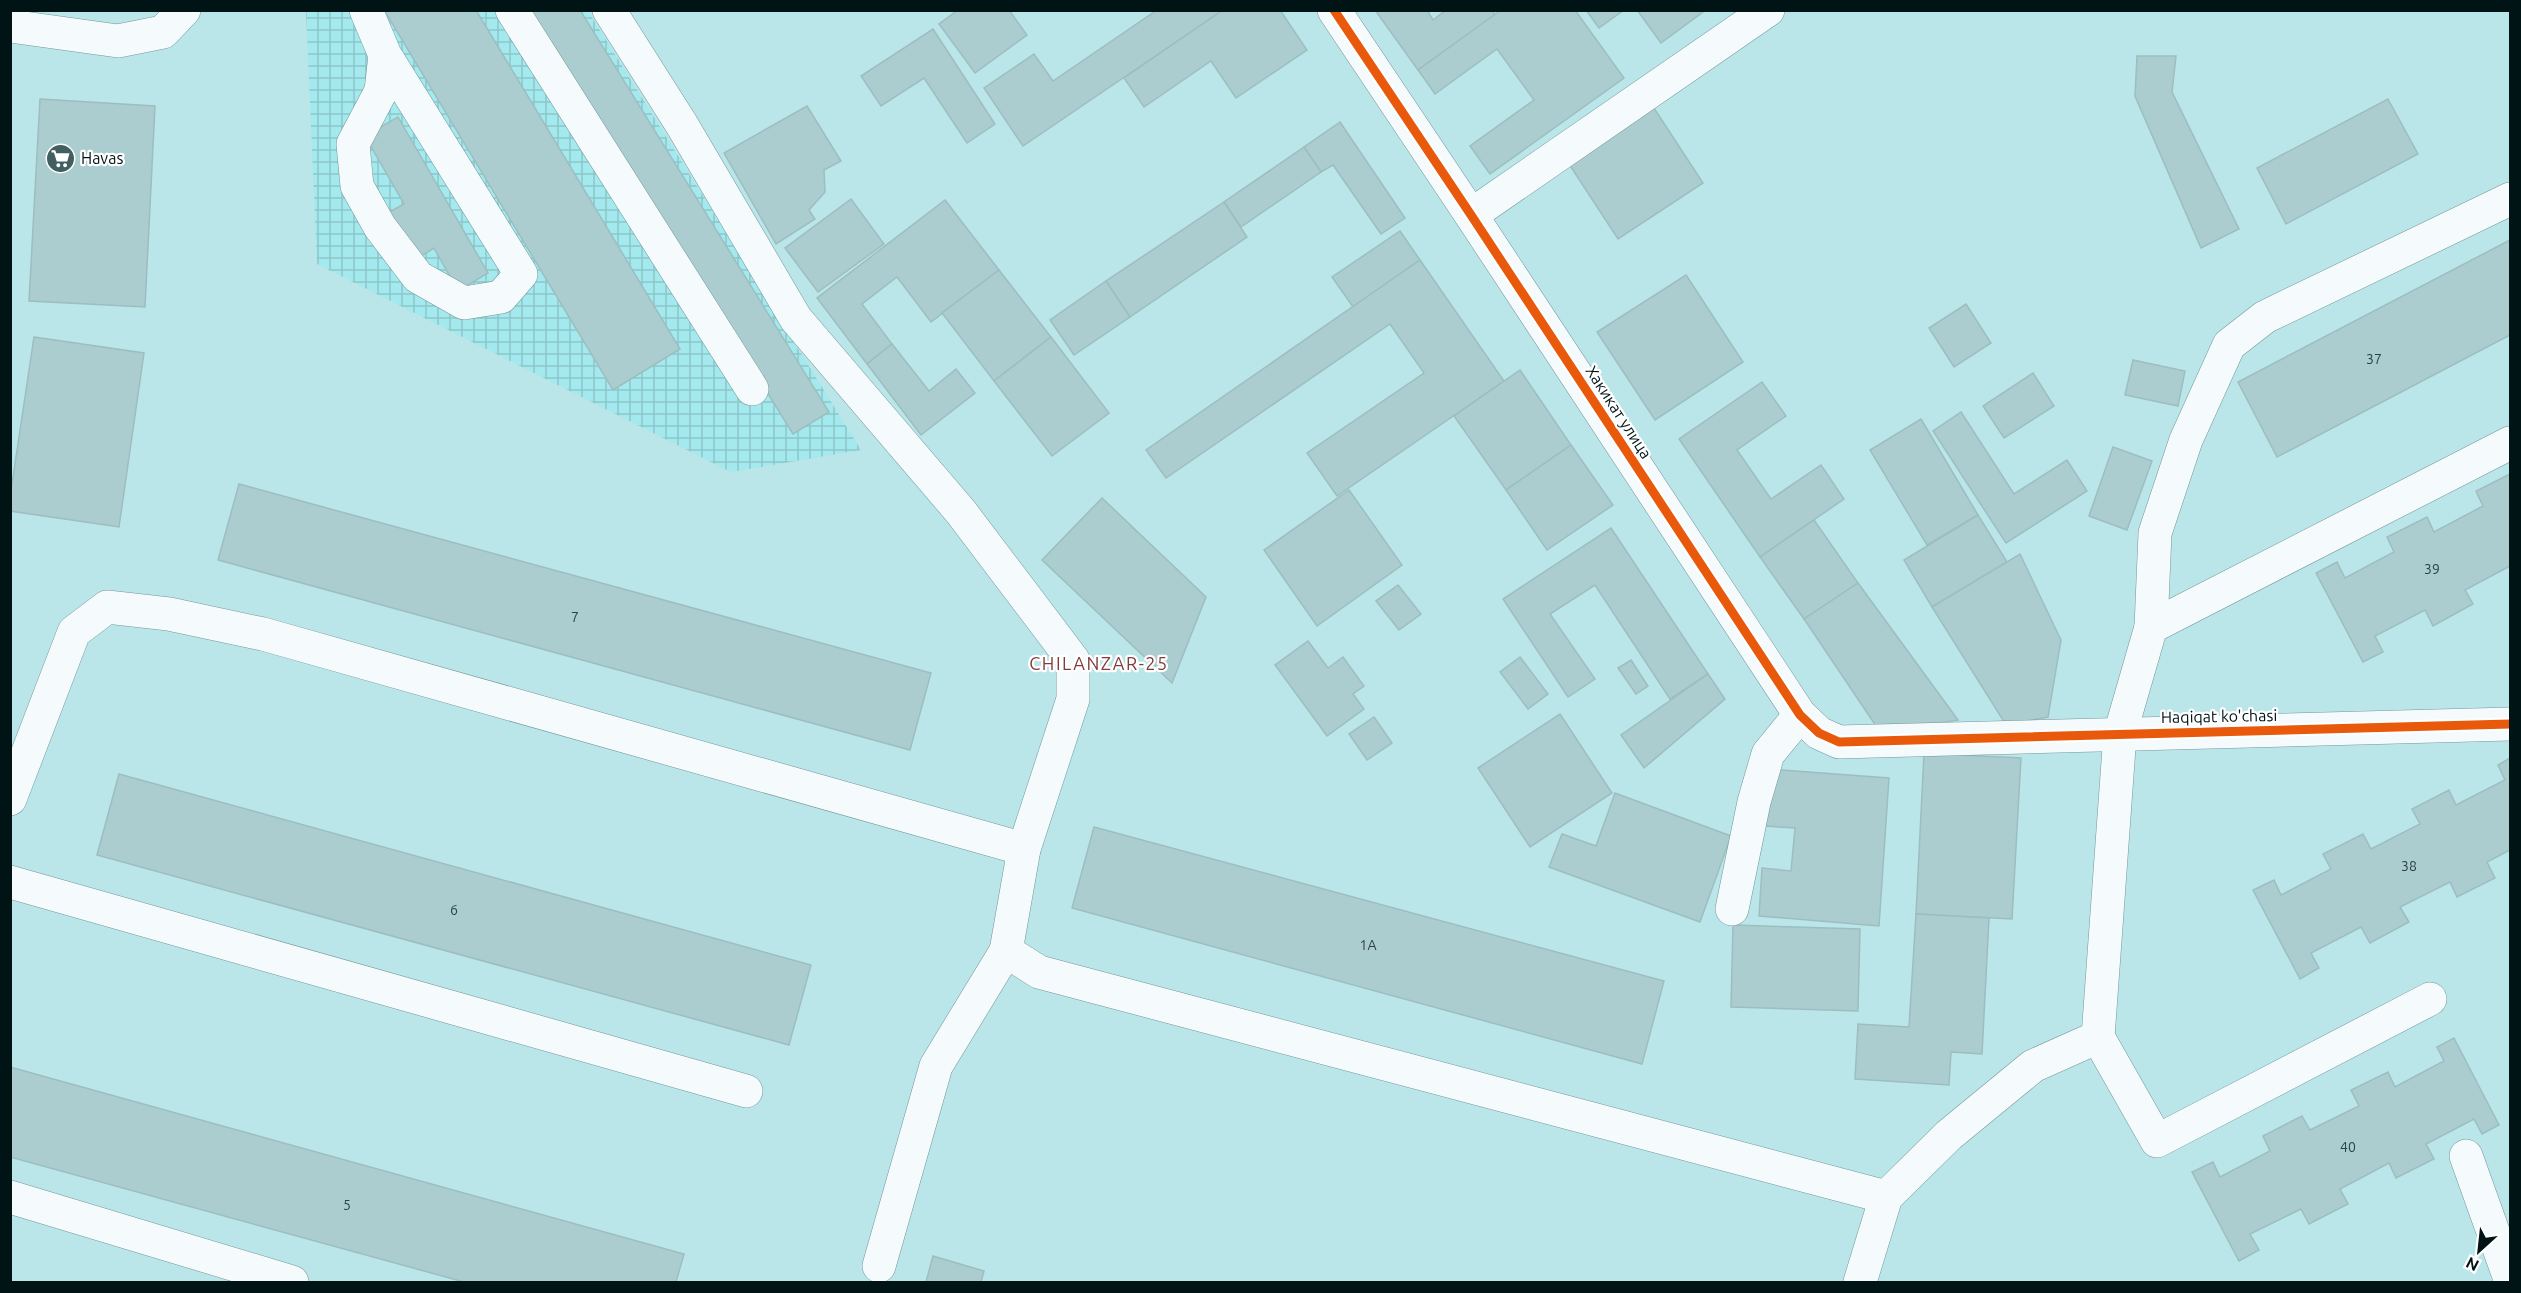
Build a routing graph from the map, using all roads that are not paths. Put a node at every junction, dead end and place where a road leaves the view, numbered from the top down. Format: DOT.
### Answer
graph roads {
  1 [pos="366,10"];
  2 [pos="512,10"];
  3 [pos="609,10"];
  4 [pos="1334,10"];
  5 [pos="1768,10"];
  6 [pos="171,18"];
  7 [pos="10,26"];
  8 [pos="385,55"];
  9 [pos="2511,199"];
  10 [pos="1472,214"];
  11 [pos="752,389"];
  12 [pos="2511,443"];
  13 [pos="2151,627"];
  14 [pos="1800,715"];
  15 [pos="2511,724"];
  16 [pos="2120,734"];
  17 [pos="1929,740"];
  18 [pos="10,800"];
  19 [pos="1024,849"];
  20 [pos="10,882"];
  21 [pos="1732,909"];
  22 [pos="1006,951"];
  23 [pos="2430,999"];
  24 [pos="2098,1037"];
  25 [pos="746,1091"];
  26 [pos="2466,1156"];
  27 [pos="10,1197"];
  28 [pos="1886,1197"];
  29 [pos="879,1266"];
  30 [pos="2511,1279"];
  31 [pos="292,1282"];
  32 [pos="1860,1282"];
  1 -- 8 [label="street"];
  2 -- 11 [label="street"];
  3 -- 19 [label="street"];
  4 -- 10 [label="street, Хакикат улица"];
  5 -- 10 [label="street"];
  6 -- 7 [label="street"];
  8 -- 8 [label="street"];
  9 -- 13 [label="street"];
  10 -- 14 [label="street, Хакикат улица"];
  12 -- 13 [label="street"];
  13 -- 16 [label="street"];
  14 -- 17 [label="street, Хакикат улица"];
  14 -- 21 [label="street"];
  15 -- 16 [label="street, Haqiqat ko'chasi"];
  16 -- 17 [label="street, Haqiqat ko'chasi"];
  16 -- 24 [label="street"];
  18 -- 19 [label="street"];
  19 -- 22 [label="street"];
  20 -- 25 [label="street"];
  22 -- 28 [label="street"];
  22 -- 29 [label="street"];
  23 -- 24 [label="street"];
  24 -- 28 [label="street"];
  26 -- 30 [label="street"];
  27 -- 31 [label="street"];
  28 -- 32 [label="street"];
}
